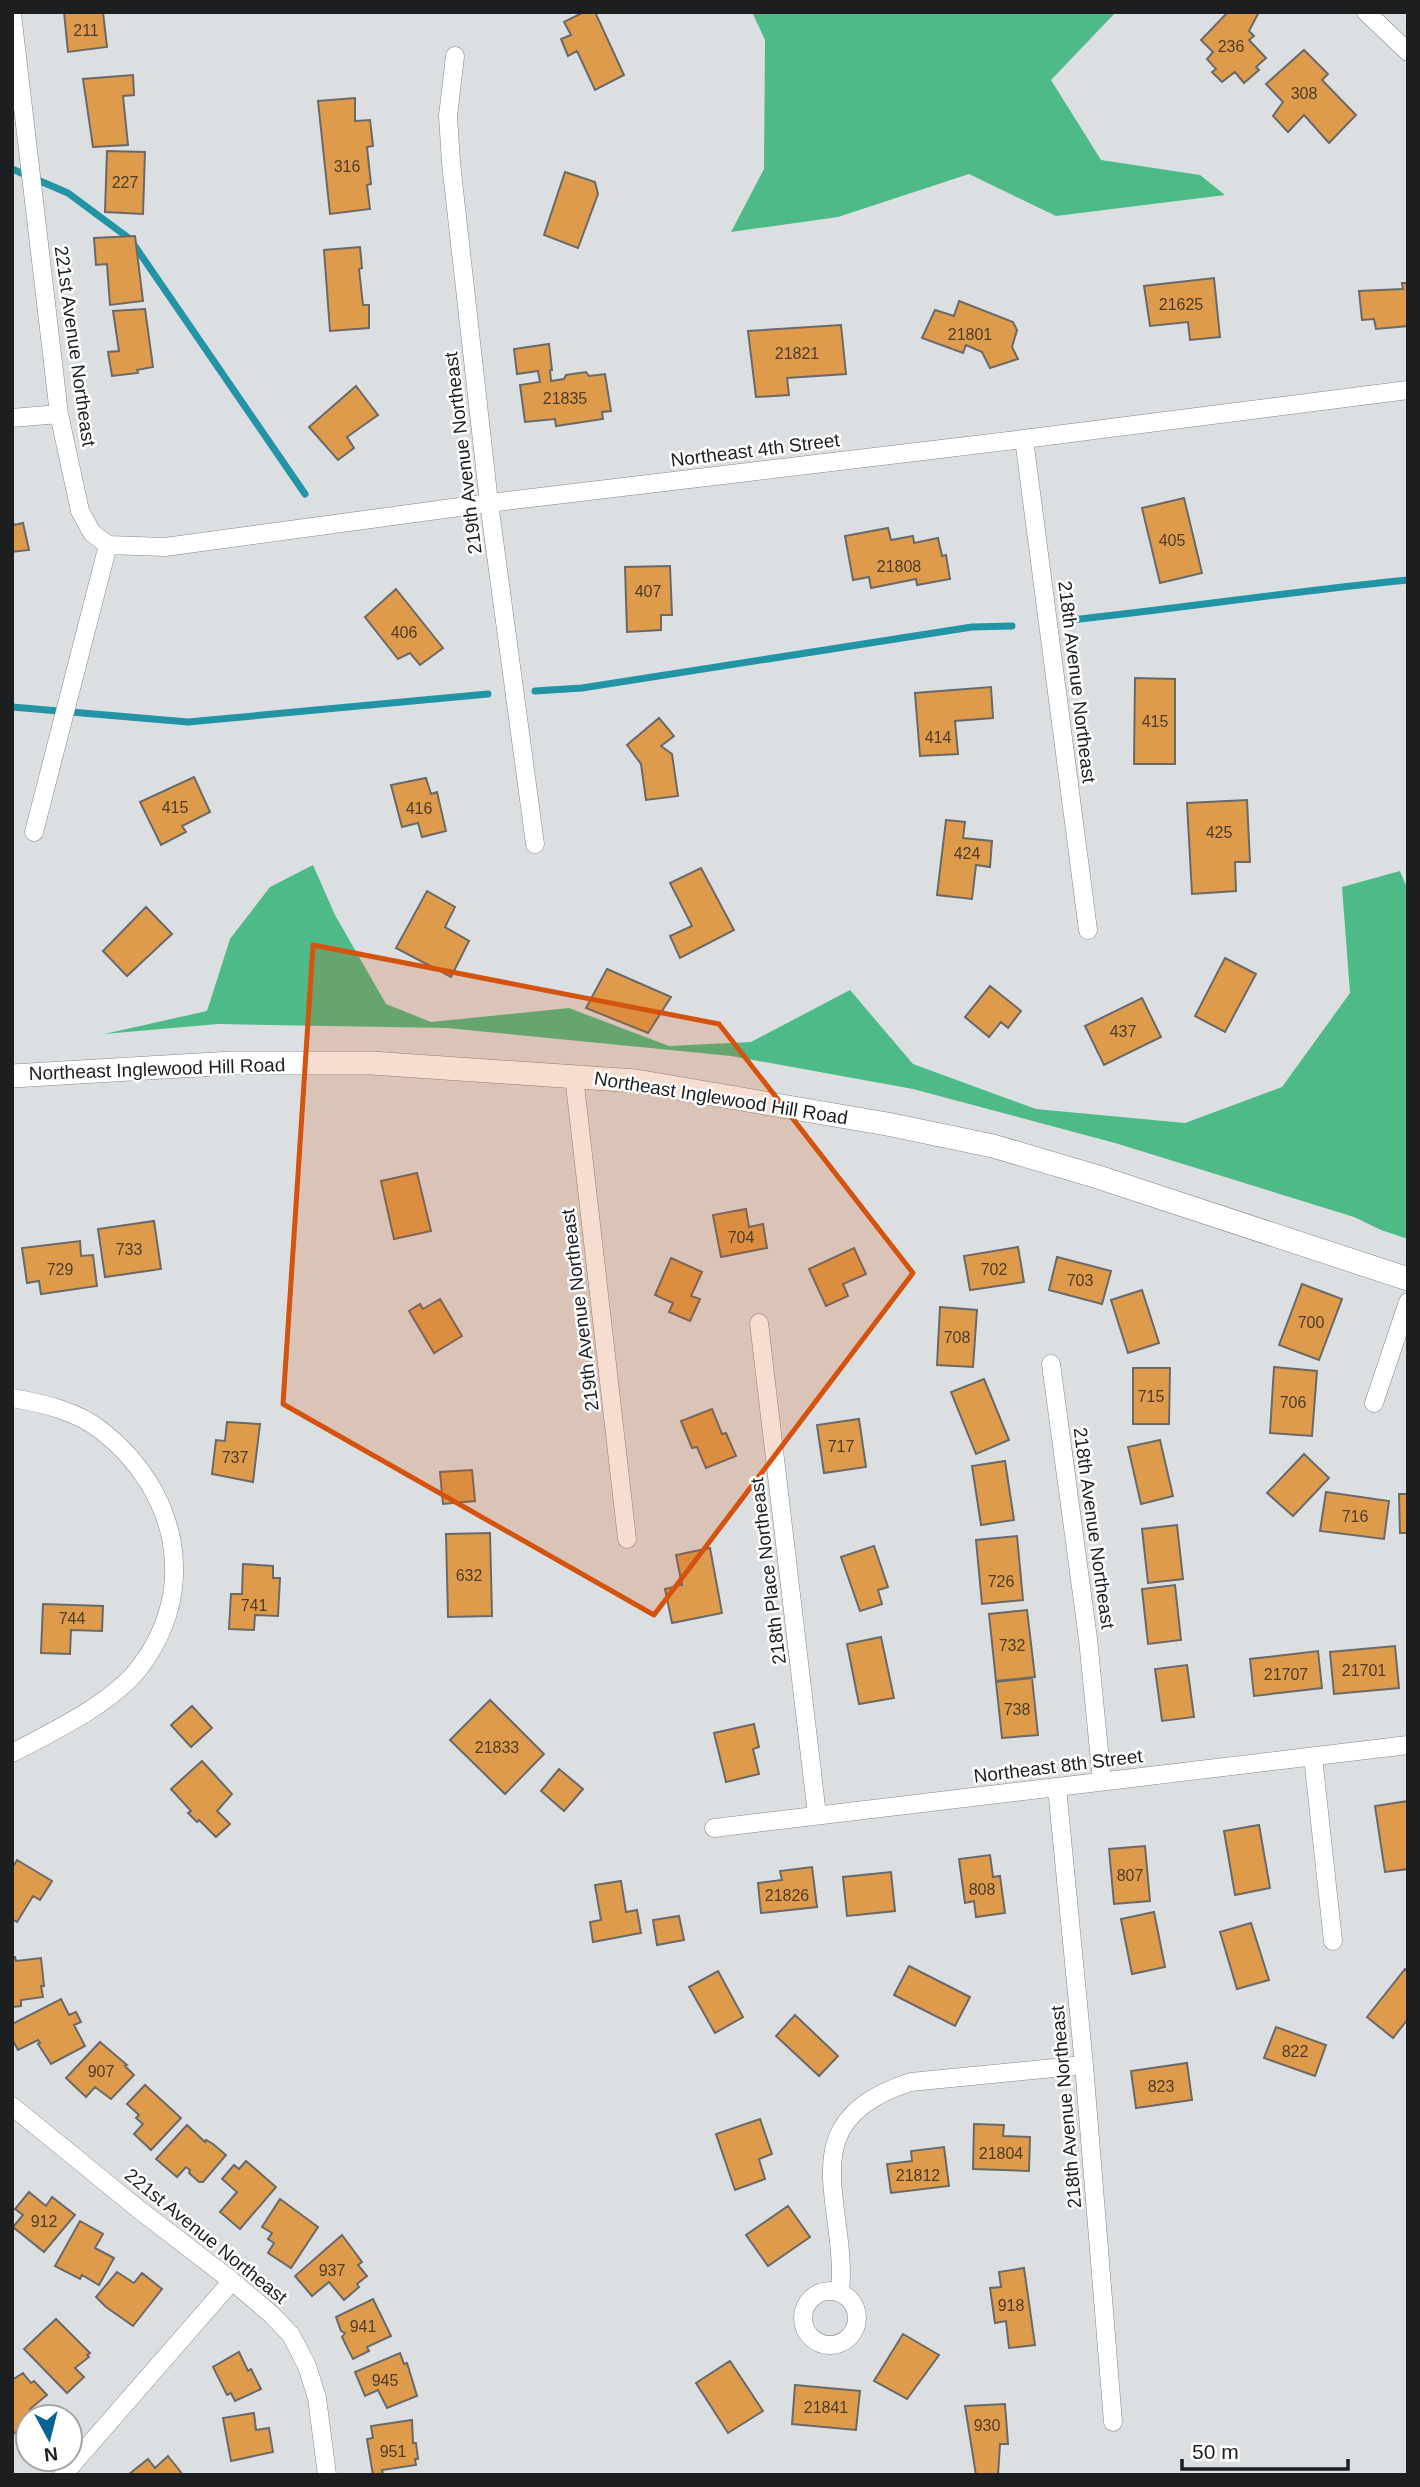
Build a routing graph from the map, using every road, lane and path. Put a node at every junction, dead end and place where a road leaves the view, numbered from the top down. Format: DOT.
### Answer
graph roads {
  1 [pos="1366,12"];
  2 [pos="12,14"];
  3 [pos="1408,52"];
  4 [pos="455,56"];
  5 [pos="1408,390"];
  6 [pos="59,414"];
  7 [pos="12,418"];
  8 [pos="1024,439"];
  9 [pos="489,503"];
  10 [pos="108,545"];
  11 [pos="34,832"];
  12 [pos="535,844"];
  13 [pos="1088,930"];
  14 [pos="12,1076"];
  15 [pos="574,1076"];
  16 [pos="1408,1279"];
  17 [pos="1408,1302"];
  18 [pos="760,1323"];
  19 [pos="1051,1364"];
  20 [pos="12,1398"];
  21 [pos="1374,1403"];
  22 [pos="628,1539"];
  23 [pos="1408,1745"];
  24 [pos="12,1753"];
  25 [pos="1312,1757"];
  26 [pos="1102,1782"];
  27 [pos="1057,1788"];
  28 [pos="817,1815"];
  29 [pos="714,1828"];
  30 [pos="1333,1941"];
  31 [pos="1084,2065"];
  32 [pos="12,2106"];
  33 [pos="232,2281"];
  34 [pos="840,2292"];
  35 [pos="1113,2422"];
  36 [pos="63,2475"];
  37 [pos="327,2475"];
  1 -- 3 [label="street"];
  2 -- 6 [label="street, 221st Avenue Northeast"];
  4 -- 9 [label="street, 219th Avenue Northeast"];
  5 -- 8 [label="street, Northeast 4th Street"];
  6 -- 7 [label="street"];
  6 -- 10 [label="street, 221st Avenue Northeast"];
  8 -- 9 [label="street, Northeast 4th Street"];
  8 -- 13 [label="street, 218th Avenue Northeast"];
  9 -- 10 [label="street, Northeast 4th Street"];
  9 -- 12 [label="street, 219th Avenue Northeast"];
  10 -- 11 [label="street"];
  14 -- 15 [label="street, Northeast Inglewood Hill Road"];
  15 -- 16 [label="street, Northeast Inglewood Hill Road"];
  15 -- 22 [label="street, 219th Avenue Northeast"];
  17 -- 21 [label="street"];
  18 -- 28 [label="street, 218th Place Northeast"];
  19 -- 26 [label="street, 218th Avenue Northeast"];
  20 -- 24 [label="street"];
  23 -- 25 [label="street, Northeast 8th Street"];
  25 -- 26 [label="street, Northeast 8th Street"];
  25 -- 30 [label="street"];
  26 -- 27 [label="street, Northeast 8th Street"];
  27 -- 28 [label="street, Northeast 8th Street"];
  27 -- 31 [label="street, 218th Avenue Northeast"];
  28 -- 29 [label="street, Northeast 8th Street"];
  31 -- 34 [label="street"];
  31 -- 35 [label="street, 218th Avenue Northeast"];
  32 -- 33 [label="street, 221st Avenue Northeast"];
  33 -- 36 [label="street"];
  33 -- 37 [label="street, 221st Avenue Northeast"];
}
